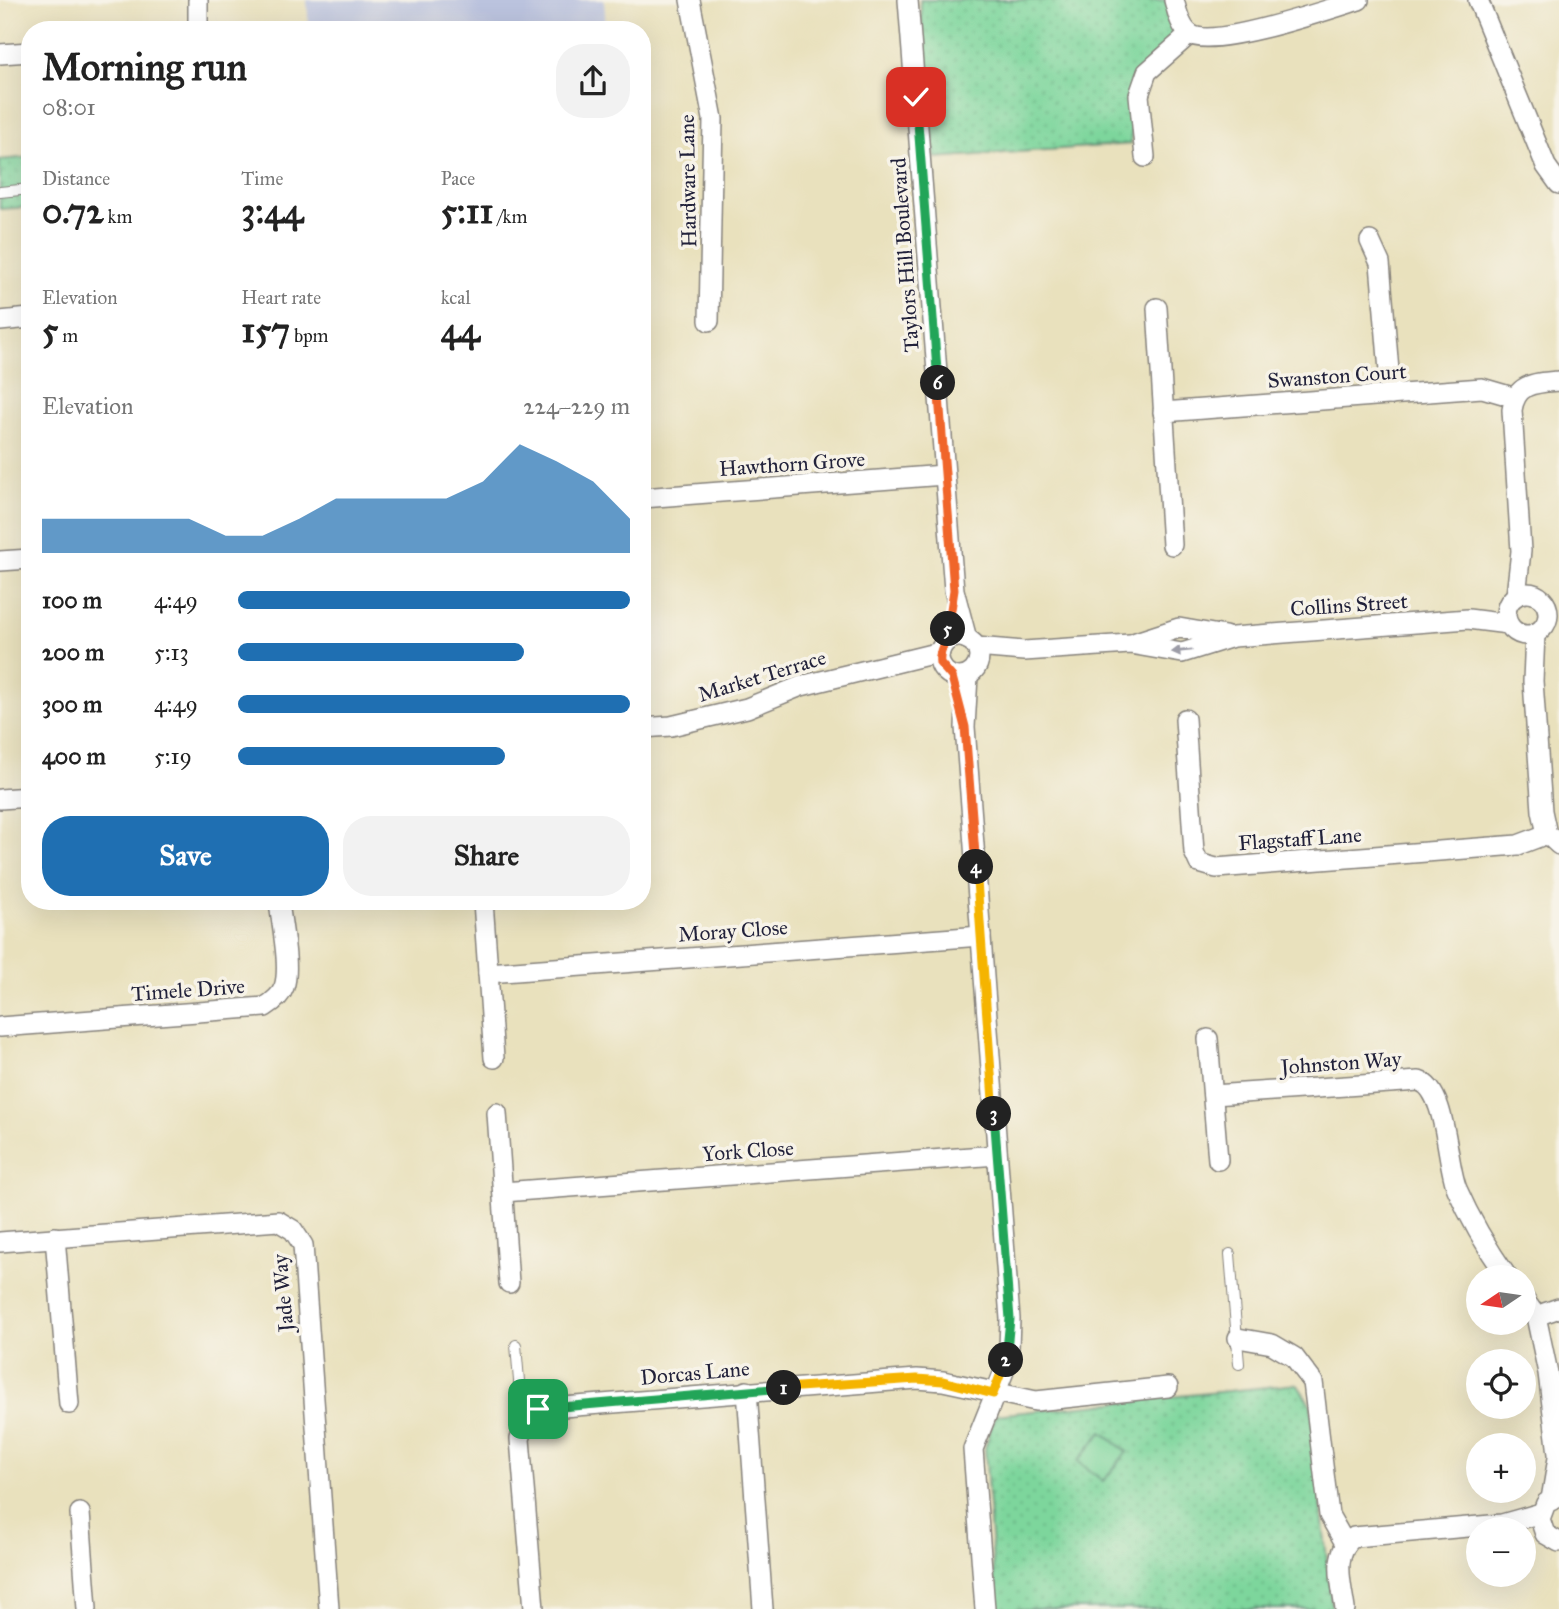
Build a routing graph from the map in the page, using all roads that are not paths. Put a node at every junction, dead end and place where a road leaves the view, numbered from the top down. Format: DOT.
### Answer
graph roads {
  1 [pos="198,0"];
  2 [pos="690,0"];
  3 [pos="908,0"];
  4 [pos="1174,0"];
  5 [pos="1359,0"];
  6 [pos="1478,0"];
  7 [pos="198,21"];
  8 [pos="1190,34"];
  9 [pos="21,53"];
  10 [pos="0,54"];
  11 [pos="1144,157"];
  12 [pos="1559,184"];
  13 [pos="21,190"];
  14 [pos="0,192"];
  15 [pos="1370,241"];
  16 [pos="1157,308"];
  17 [pos="21,319"];
  18 [pos="0,321"];
  19 [pos="709,321"];
  20 [pos="1559,381"];
  21 [pos="1391,396"];
  22 [pos="1513,397"];
  23 [pos="1163,412"];
  24 [pos="944,475"];
  25 [pos="651,497"];
  26 [pos="1172,545"];
  27 [pos="21,560"];
  28 [pos="0,561"];
  29 [pos="1532,613"];
  30 [pos="959,658"];
  31 [pos="1185,719"];
  32 [pos="651,727"];
  33 [pos="21,798"];
  34 [pos="0,799"];
  35 [pos="1553,839"];
  36 [pos="280,910"];
  37 [pos="483,910"];
  38 [pos="981,936"];
  39 [pos="488,972"];
  40 [pos="0,1027"];
  41 [pos="1208,1040"];
  42 [pos="494,1058"];
  43 [pos="1213,1095"];
  44 [pos="497,1113"];
  45 [pos="997,1155"];
  46 [pos="1218,1160"];
  47 [pos="503,1192"];
  48 [pos="55,1237"];
  49 [pos="0,1242"];
  50 [pos="1230,1254"];
  51 [pos="1501,1265"];
  52 [pos="509,1283"];
  53 [pos="1559,1308"];
  54 [pos="1536,1316"];
  55 [pos="1238,1338"];
  56 [pos="516,1345"];
  57 [pos="1239,1364"];
  58 [pos="1168,1387"];
  59 [pos="747,1391"];
  60 [pos="993,1394"];
  61 [pos="69,1404"];
  62 [pos="528,1416"];
  63 [pos="1559,1460"];
  64 [pos="80,1513"];
  65 [pos="1552,1525"];
  66 [pos="1345,1544"];
  67 [pos="88,1609"];
  68 [pos="329,1609"];
  69 [pos="534,1609"];
  70 [pos="763,1609"];
  71 [pos="985,1609"];
  72 [pos="1345,1609"];
  1 -- 7 [label="street"];
  2 -- 19 [label="street, Hardware Lane"];
  3 -- 24 [label="street, Taylors Hill Boulevard"];
  4 -- 8 [label="street"];
  5 -- 8 [label="street"];
  6 -- 12 [label="street"];
  8 -- 11 [label="street"];
  9 -- 10 [label="street"];
  13 -- 14 [label="lane"];
  15 -- 21 [label="street"];
  16 -- 23 [label="street"];
  17 -- 18 [label="street"];
  20 -- 22 [label="street"];
  21 -- 22 [label="street, Swanston Court"];
  21 -- 23 [label="street, Swanston Court"];
  22 -- 29 [label="street"];
  23 -- 26 [label="street"];
  24 -- 25 [label="street, Hawthorn Grove"];
  24 -- 30 [label="street, Taylors Hill Boulevard"];
  27 -- 28 [label="street"];
  29 -- 30 [label="street, Collins Street"];
  29 -- 35 [label="street"];
  30 -- 32 [label="street, Market Terrace"];
  30 -- 38 [label="street, Taylors Hill Boulevard"];
  31 -- 35 [label="street, Flagstaff Lane"];
  33 -- 34 [label="street"];
  36 -- 40 [label="street, Timele Drive"];
  37 -- 39 [label="street"];
  38 -- 39 [label="street, Moray Close"];
  38 -- 45 [label="street, Taylors Hill Boulevard"];
  39 -- 42 [label="street"];
  41 -- 43 [label="street"];
  43 -- 46 [label="street"];
  43 -- 51 [label="street, Johnston Way"];
  44 -- 47 [label="street"];
  45 -- 47 [label="street, York Close"];
  45 -- 60 [label="street, Taylors Hill Boulevard"];
  47 -- 52 [label="street"];
  48 -- 49 [label="street, Jade Way"];
  48 -- 61 [label="street"];
  48 -- 68 [label="street, Jade Way"];
  50 -- 55 [label="lane"];
  53 -- 54 [label="street"];
  54 -- 63 [label="street"];
  55 -- 57 [label="lane"];
  55 -- 66 [label="street"];
  56 -- 62 [label="lane"];
  58 -- 60 [label="street, Dorcas Lane"];
  59 -- 60 [label="street, Dorcas Lane"];
  59 -- 62 [label="street, Dorcas Lane"];
  59 -- 70 [label="street"];
  60 -- 71 [label="street, Taylors Hill Boulevard"];
  62 -- 69 [label="street"];
  63 -- 65 [label="street"];
  64 -- 67 [label="street"];
  65 -- 66 [label="street"];
  66 -- 72 [label="street"];
}
